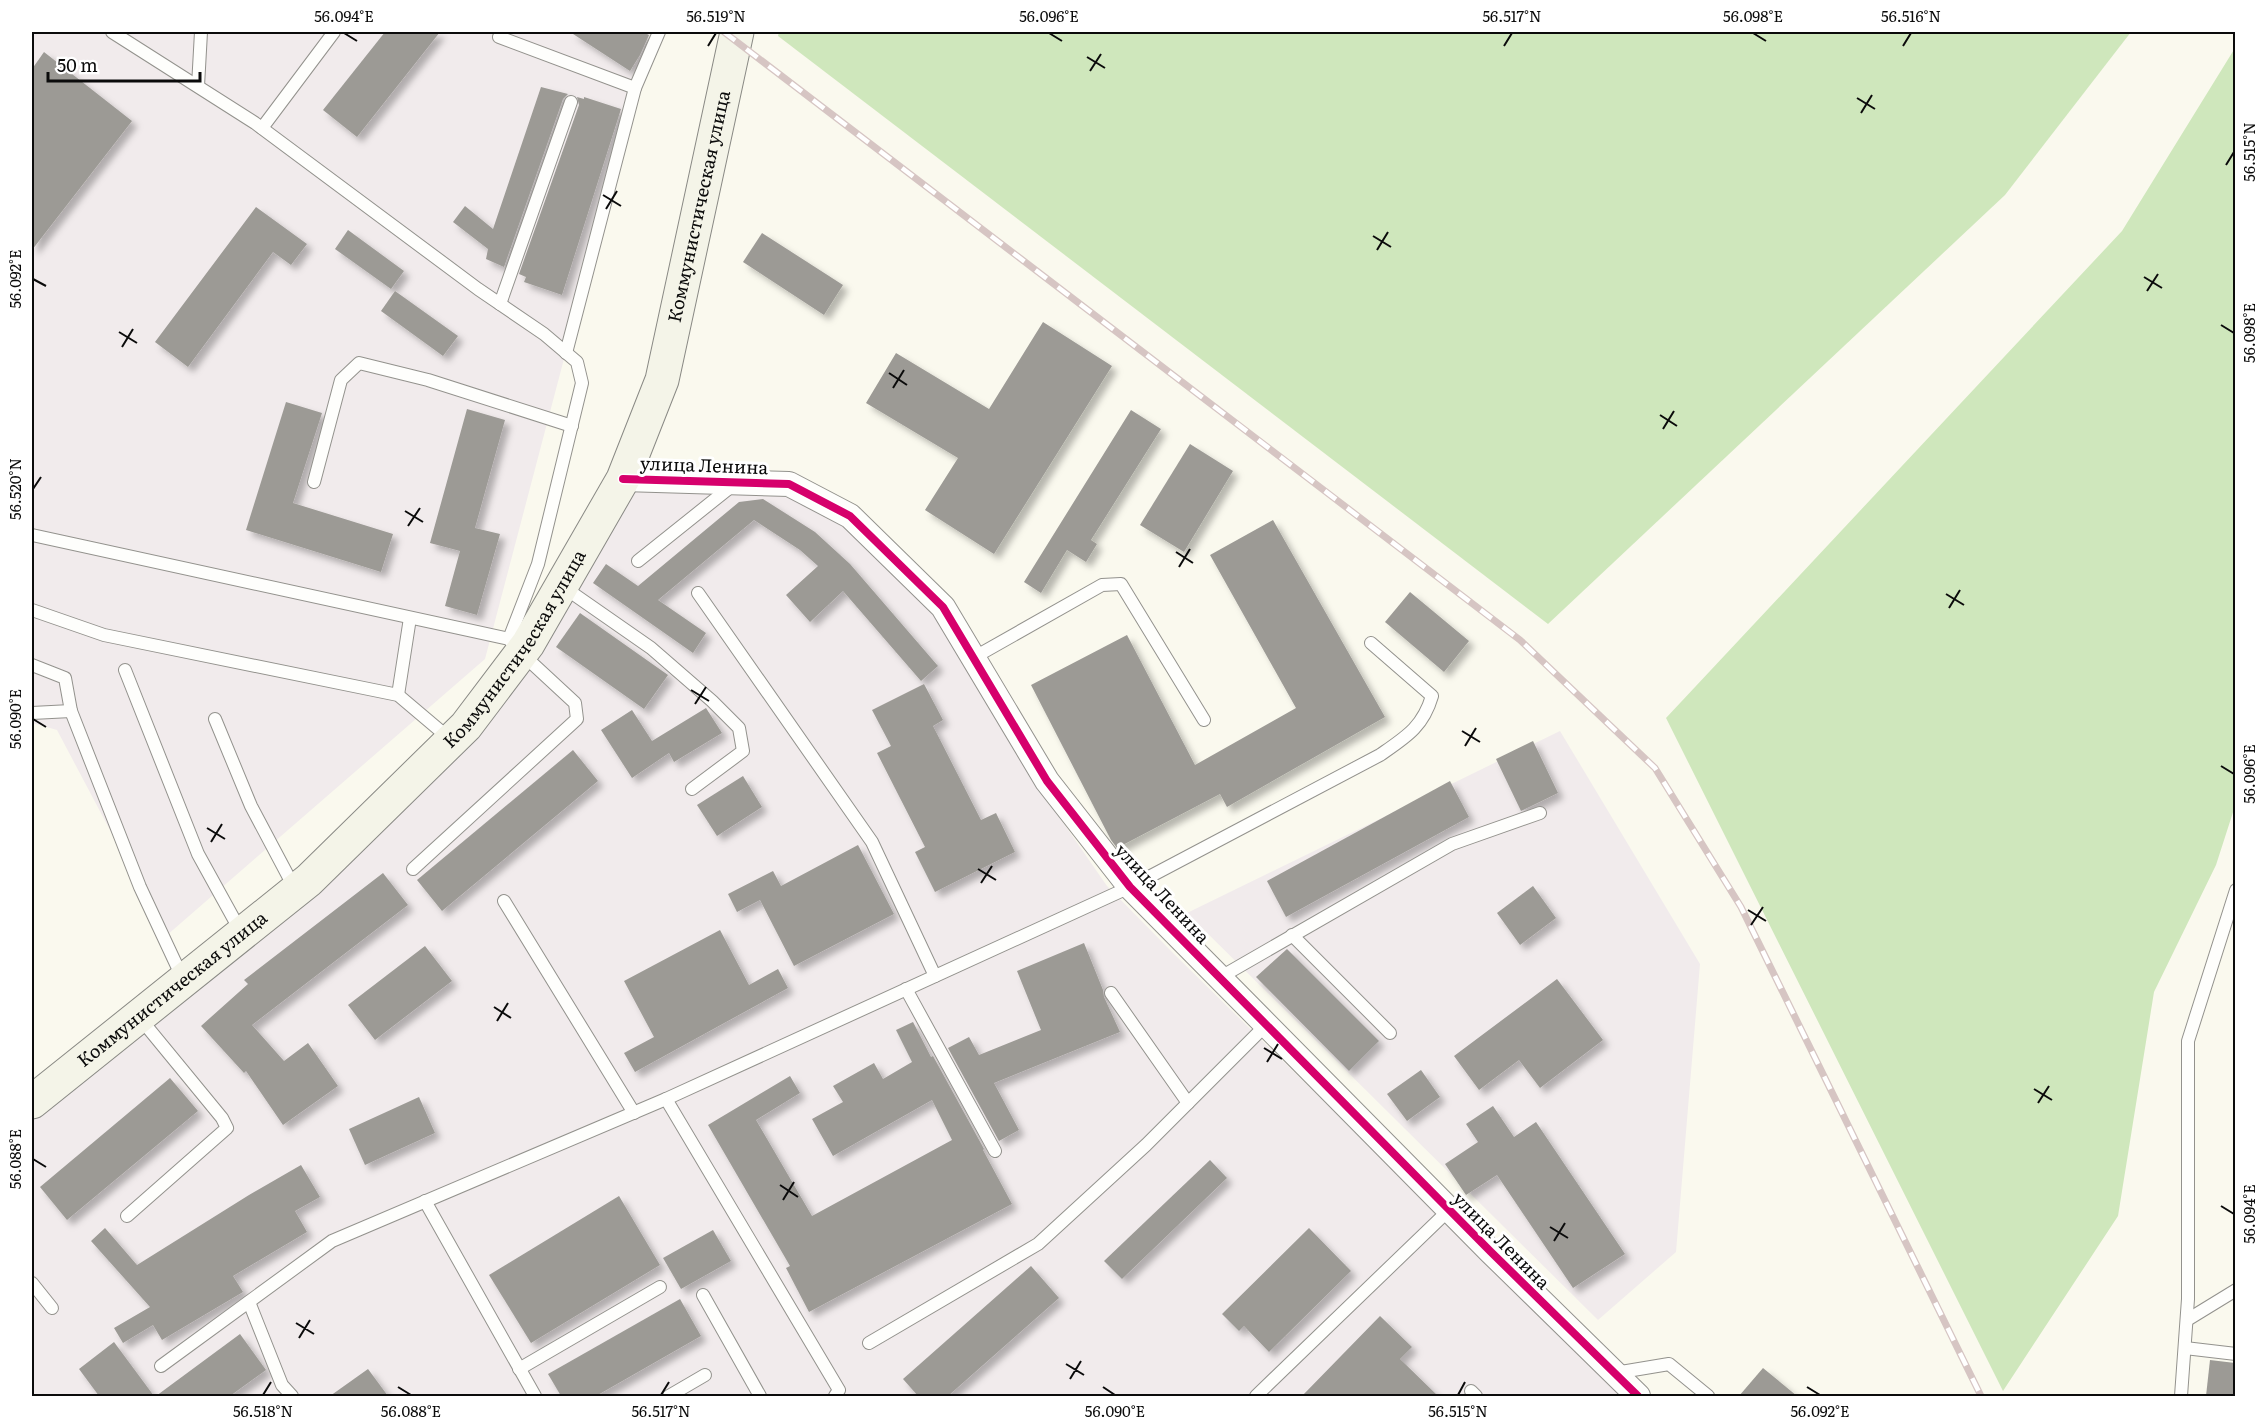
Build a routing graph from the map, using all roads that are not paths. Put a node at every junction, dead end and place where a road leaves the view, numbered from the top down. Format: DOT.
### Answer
graph roads {
  1 [pos="112,32"];
  2 [pos="201,32"];
  3 [pos="334,32"];
  4 [pos="659,32"];
  5 [pos="737,32"];
  6 [pos="499,37"];
  7 [pos="198,86"];
  8 [pos="635,88"];
  9 [pos="571,102"];
  10 [pos="262,128"];
  11 [pos="500,304"];
  12 [pos="566,353"];
  13 [pos="572,426"];
  14 [pos="623,479"];
  15 [pos="314,482"];
  16 [pos="736,482"];
  17 [pos="32,535"];
  18 [pos="638,561"];
  19 [pos="561,585"];
  20 [pos="698,594"];
  21 [pos="32,610"];
  22 [pos="410,618"];
  23 [pos="1371,643"];
  24 [pos="515,646"];
  25 [pos="973,658"];
  26 [pos="32,665"];
  27 [pos="125,670"];
  28 [pos="398,695"];
  29 [pos="71,711"];
  30 [pos="32,713"];
  31 [pos="215,719"];
  32 [pos="1204,720"];
  33 [pos="451,740"];
  34 [pos="692,789"];
  35 [pos="1540,813"];
  36 [pos="412,869"];
  37 [pos="1130,887"];
  38 [pos="296,890"];
  39 [pos="2235,890"];
  40 [pos="504,901"];
  41 [pos="242,933"];
  42 [pos="1292,935"];
  43 [pos="935,976"];
  44 [pos="1219,978"];
  45 [pos="184,980"];
  46 [pos="906,989"];
  47 [pos="1111,993"];
  48 [pos="138,1016"];
  49 [pos="1266,1025"];
  50 [pos="1390,1034"];
  51 [pos="666,1099"];
  52 [pos="32,1102"];
  53 [pos="1188,1103"];
  54 [pos="634,1113"];
  55 [pos="995,1151"];
  56 [pos="425,1202"];
  57 [pos="1449,1210"];
  58 [pos="127,1216"];
  59 [pos="32,1283"];
  60 [pos="660,1287"];
  61 [pos="2235,1290"];
  62 [pos="703,1294"];
  63 [pos="249,1302"];
  64 [pos="52,1308"];
  65 [pos="2187,1320"];
  66 [pos="869,1343"];
  67 [pos="2185,1348"];
  68 [pos="2235,1354"];
  69 [pos="161,1366"];
  70 [pos="519,1369"];
  71 [pos="1614,1373"];
  72 [pos="705,1375"];
  73 [pos="292,1396"];
  74 [pos="535,1396"];
  75 [pos="669,1396"];
  76 [pos="760,1396"];
  77 [pos="835,1396"];
  78 [pos="1256,1396"];
  79 [pos="1638,1396"];
  80 [pos="1708,1396"];
  81 [pos="2181,1396"];
  1 -- 7 [label="lane"];
  2 -- 7 [label="lane"];
  3 -- 10 [label="lane"];
  4 -- 8 [label="lane"];
  5 -- 14 [label="main road, Коммунистическая улица"];
  6 -- 8 [label="lane"];
  7 -- 10 [label="lane"];
  8 -- 12 [label="lane"];
  9 -- 11 [label="lane"];
  10 -- 11 [label="lane"];
  11 -- 12 [label="lane"];
  12 -- 13 [label="lane"];
  13 -- 15 [label="lane"];
  13 -- 24 [label="lane"];
  14 -- 16 [label="street, улица Ленина"];
  14 -- 19 [label="main road, Коммунистическая улица"];
  16 -- 18 [label="lane"];
  16 -- 25 [label="street, улица Ленина"];
  17 -- 22 [label="lane"];
  19 -- 24 [label="main road, Коммунистическая улица"];
  19 -- 34 [label="lane"];
  20 -- 43 [label="lane"];
  21 -- 28 [label="lane"];
  22 -- 24 [label="lane"];
  22 -- 28 [label="lane"];
  23 -- 37 [label="lane"];
  24 -- 33 [label="main road, Коммунистическая улица"];
  24 -- 36 [label="lane"];
  25 -- 32 [label="lane"];
  25 -- 37 [label="street, улица Ленина"];
  26 -- 29 [label="lane"];
  27 -- 41 [label="lane"];
  28 -- 33 [label="lane"];
  29 -- 30 [label="lane"];
  29 -- 45 [label="lane"];
  31 -- 38 [label="lane"];
  33 -- 38 [label="main road, Коммунистическая улица"];
  35 -- 42 [label="lane"];
  37 -- 43 [label="lane"];
  37 -- 44 [label="street, улица Ленина"];
  38 -- 41 [label="main road, Коммунистическая улица"];
  39 -- 65 [label="lane"];
  40 -- 54 [label="lane"];
  41 -- 45 [label="main road, Коммунистическая улица"];
  42 -- 44 [label="lane"];
  42 -- 50 [label="lane"];
  43 -- 46 [label="lane"];
  44 -- 49 [label="street, улица Ленина"];
  45 -- 48 [label="main road, Коммунистическая улица"];
  46 -- 51 [label="lane"];
  46 -- 55 [label="lane"];
  47 -- 53 [label="lane"];
  48 -- 52 [label="main road, Коммунистическая улица"];
  48 -- 58 [label="lane"];
  49 -- 53 [label="lane"];
  49 -- 57 [label="street, улица Ленина"];
  51 -- 54 [label="lane"];
  51 -- 77 [label="lane"];
  53 -- 66 [label="lane"];
  54 -- 56 [label="lane"];
  56 -- 63 [label="lane"];
  56 -- 70 [label="lane"];
  57 -- 71 [label="street, улица Ленина"];
  57 -- 78 [label="lane"];
  59 -- 64 [label="lane"];
  60 -- 70 [label="lane"];
  61 -- 65 [label="lane"];
  62 -- 76 [label="lane"];
  63 -- 69 [label="lane"];
  63 -- 73 [label="lane"];
  65 -- 67 [label="lane"];
  67 -- 68 [label="lane"];
  67 -- 81 [label="lane"];
  70 -- 74 [label="lane"];
  71 -- 79 [label="street, улица Ленина"];
  71 -- 80 [label="lane"];
  72 -- 75 [label="lane"];
}
